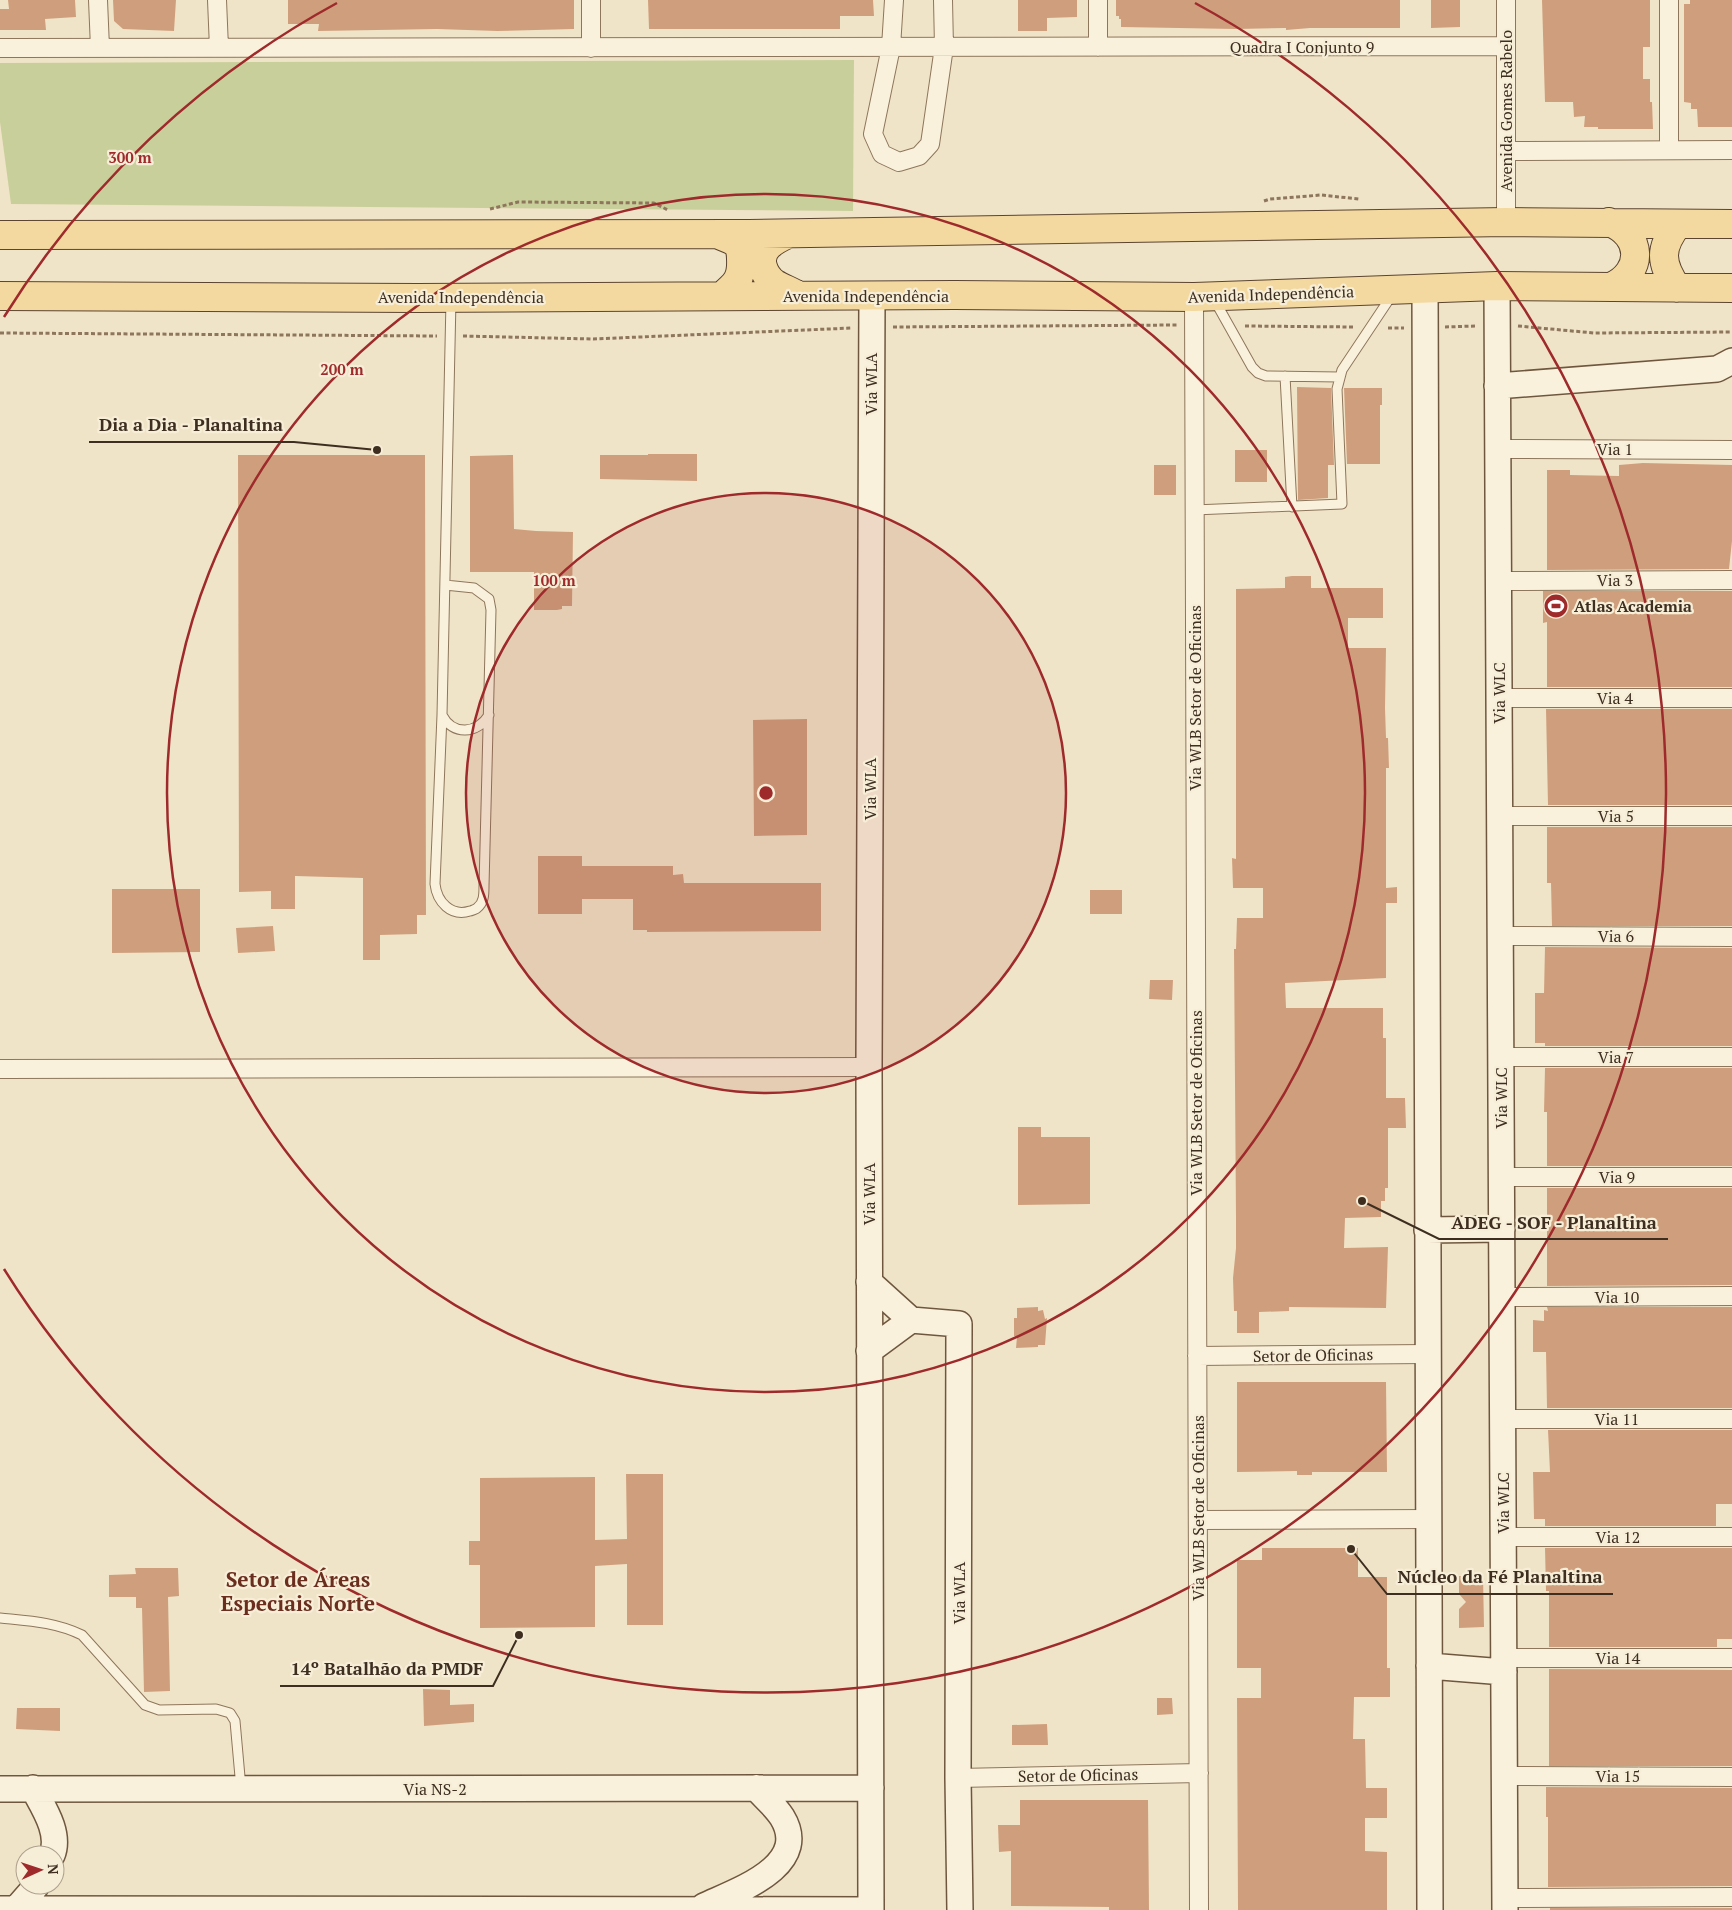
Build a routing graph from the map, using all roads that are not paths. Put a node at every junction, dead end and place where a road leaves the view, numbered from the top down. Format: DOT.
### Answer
graph roads {
  1 [pos="98,0"];
  2 [pos="217,0"];
  3 [pos="591,0"];
  4 [pos="894,0"];
  5 [pos="943,0"];
  6 [pos="1098,0"];
  7 [pos="1506,0"];
  8 [pos="1669,0"];
  9 [pos="1506,46"];
  10 [pos="891,47"];
  11 [pos="944,47"];
  12 [pos="1098,47"];
  13 [pos="0,48"];
  14 [pos="100,48"];
  15 [pos="219,48"];
  16 [pos="592,48"];
  17 [pos="1669,150"];
  18 [pos="1732,150"];
  19 [pos="1506,151"];
  20 [pos="1506,222"];
  21 [pos="1609,222"];
  22 [pos="1678,224"];
  23 [pos="1732,224"];
  24 [pos="717,234"];
  25 [pos="788,234"];
  26 [pos="0,235"];
  27 [pos="1497,286"];
  28 [pos="1611,287"];
  29 [pos="1425,288"];
  30 [pos="1677,288"];
  31 [pos="1732,288"];
  32 [pos="1396,289"];
  33 [pos="0,296"];
  34 [pos="722,296"];
  35 [pos="799,296"];
  36 [pos="872,296"];
  37 [pos="1203,297"];
  38 [pos="451,298"];
  39 [pos="1732,361"];
  40 [pos="1285,376"];
  41 [pos="1339,378"];
  42 [pos="1497,386"];
  43 [pos="1498,449"];
  44 [pos="1732,450"];
  45 [pos="1292,507"];
  46 [pos="1194,510"];
  47 [pos="1732,580"];
  48 [pos="1498,581"];
  49 [pos="445,586"];
  50 [pos="1499,698"];
  51 [pos="1732,698"];
  52 [pos="442,715"];
  53 [pos="489,715"];
  54 [pos="1500,816"];
  55 [pos="1732,816"];
  56 [pos="1500,936"];
  57 [pos="1732,937"];
  58 [pos="1501,1057"];
  59 [pos="1732,1057"];
  60 [pos="869,1067"];
  61 [pos="0,1069"];
  62 [pos="1501,1177"];
  63 [pos="1732,1177"];
  64 [pos="1502,1229"];
  65 [pos="1428,1230"];
  66 [pos="869,1282"];
  67 [pos="1732,1296"];
  68 [pos="1502,1297"];
  69 [pos="911,1320"];
  70 [pos="869,1351"];
  71 [pos="1428,1354"];
  72 [pos="1197,1356"];
  73 [pos="1503,1419"];
  74 [pos="1732,1419"];
  75 [pos="1428,1519"];
  76 [pos="1198,1520"];
  77 [pos="1503,1537"];
  78 [pos="1732,1537"];
  79 [pos="0,1618"];
  80 [pos="1732,1658"];
  81 [pos="1504,1665"];
  82 [pos="1429,1666"];
  83 [pos="1199,1773"];
  84 [pos="1504,1776"];
  85 [pos="1732,1777"];
  86 [pos="958,1778"];
  87 [pos="33,1788"];
  88 [pos="756,1788"];
  89 [pos="871,1788"];
  90 [pos="0,1789"];
  91 [pos="241,1789"];
  92 [pos="56,1845"];
  93 [pos="28,1895"];
  94 [pos="1732,1897"];
  95 [pos="1505,1904"];
  96 [pos="16,1909"];
  97 [pos="698,1909"];
  98 [pos="0,1910"];
  99 [pos="871,1910"];
  100 [pos="960,1910"];
  101 [pos="1199,1910"];
  102 [pos="1430,1910"];
  1 -- 14 [label="street"];
  2 -- 15 [label="street"];
  3 -- 16 [label="street"];
  4 -- 10 [label="street"];
  5 -- 11 [label="street"];
  6 -- 12 [label="street"];
  7 -- 9 [label="street, Avenida Gomes Rabelo"];
  8 -- 17 [label="street"];
  9 -- 12 [label="street, Quadra I Conjunto 9"];
  9 -- 19 [label="street, Avenida Gomes Rabelo"];
  10 -- 11 [label="street, Quadra I Conjunto 9"];
  10 -- 11 [label="street"];
  10 -- 16 [label="street, Quadra I Conjunto 9"];
  11 -- 12 [label="street, Quadra I Conjunto 9"];
  13 -- 14 [label="street, Quadra I Conjunto 9"];
  14 -- 15 [label="street, Quadra I Conjunto 9"];
  15 -- 16 [label="street, Quadra I Conjunto 9"];
  17 -- 18 [label="street"];
  17 -- 19 [label="street"];
  19 -- 20 [label="street, Avenida Gomes Rabelo"];
  20 -- 21 [label="main road"];
  20 -- 25 [label="main road"];
  21 -- 22 [label="main road"];
  21 -- 28 [label="main road"];
  22 -- 23 [label="main road"];
  22 -- 30 [label="main road"];
  24 -- 25 [label="main road"];
  24 -- 26 [label="main road"];
  24 -- 34 [label="main road"];
  25 -- 35 [label="main road"];
  27 -- 28 [label="main road, Avenida Independência"];
  27 -- 29 [label="main road, Avenida Independência"];
  27 -- 42 [label="street, Via WLC"];
  28 -- 30 [label="main road, Avenida Independência"];
  29 -- 32 [label="main road, Avenida Independência"];
  29 -- 65 [label="street"];
  30 -- 31 [label="main road, Avenida Independência"];
  32 -- 37 [label="main road, Avenida Independência"];
  32 -- 41 [label="lane"];
  33 -- 38 [label="main road, Avenida Independência"];
  34 -- 35 [label="main road, Avenida Independência"];
  34 -- 38 [label="main road, Avenida Independência"];
  35 -- 36 [label="main road, Avenida Independência"];
  36 -- 37 [label="main road, Avenida Independência"];
  36 -- 60 [label="street, Via WLA"];
  37 -- 40 [label="lane"];
  37 -- 46 [label="street, Via WLB Setor de Oficinas"];
  38 -- 49 [label="lane"];
  39 -- 42 [label="street"];
  40 -- 41 [label="lane"];
  40 -- 45 [label="lane"];
  41 -- 45 [label="lane"];
  42 -- 43 [label="street, Via WLC"];
  43 -- 44 [label="street, Via 1"];
  43 -- 48 [label="street, Via WLC"];
  45 -- 46 [label="lane"];
  46 -- 72 [label="street, Via WLB Setor de Oficinas"];
  47 -- 48 [label="street, Via 3"];
  48 -- 50 [label="street, Via WLC"];
  49 -- 52 [label="lane"];
  49 -- 53 [label="lane"];
  50 -- 51 [label="street, Via 4"];
  50 -- 54 [label="street, Via WLC"];
  52 -- 53 [label="lane"];
  52 -- 53 [label="lane"];
  54 -- 55 [label="street, Via 5"];
  54 -- 56 [label="street, Via WLC"];
  56 -- 57 [label="street, Via 6"];
  56 -- 58 [label="street, Via WLC"];
  58 -- 59 [label="street, Via 7"];
  58 -- 62 [label="street, Via WLC"];
  60 -- 61 [label="street"];
  60 -- 66 [label="street, Via WLA"];
  62 -- 63 [label="street, Via 9"];
  62 -- 64 [label="street, Via WLC"];
  64 -- 65 [label="street"];
  64 -- 68 [label="street, Via WLC"];
  65 -- 71 [label="street"];
  66 -- 69 [label="street"];
  66 -- 70 [label="street, Via WLA"];
  67 -- 68 [label="street, Via 10"];
  68 -- 73 [label="street, Via WLC"];
  69 -- 70 [label="street"];
  69 -- 86 [label="street, Via WLA"];
  70 -- 89 [label="street, Via WLA"];
  71 -- 72 [label="street, Setor de Oficinas"];
  71 -- 75 [label="street"];
  72 -- 76 [label="street, Via WLB Setor de Oficinas"];
  73 -- 74 [label="street, Via 11"];
  73 -- 77 [label="street, Via WLC"];
  75 -- 76 [label="street"];
  75 -- 82 [label="street"];
  76 -- 83 [label="street, Via WLB Setor de Oficinas"];
  77 -- 78 [label="street, Via 12"];
  77 -- 81 [label="street, Via WLC"];
  79 -- 91 [label="lane"];
  80 -- 81 [label="street, Via 14"];
  81 -- 82 [label="street"];
  81 -- 84 [label="street, Via WLC"];
  82 -- 102 [label="street"];
  83 -- 86 [label="street, Setor de Oficinas"];
  83 -- 101 [label="street, Via WLB Setor de Oficinas"];
  84 -- 85 [label="street, Via 15"];
  84 -- 95 [label="street, Via WLC"];
  86 -- 100 [label="street, Via WLA"];
  87 -- 90 [label="street, Via NS-2"];
  87 -- 91 [label="street, Via NS-2"];
  87 -- 92 [label="street"];
  88 -- 89 [label="street, Via NS-2"];
  88 -- 91 [label="street, Via NS-2"];
  88 -- 97 [label="street"];
  89 -- 99 [label="street, Via WLA"];
  93 -- 96 [label="street"];
  94 -- 95 [label="street"];
  96 -- 97 [label="street"];
  96 -- 98 [label="street"];
  97 -- 99 [label="street"];
}
